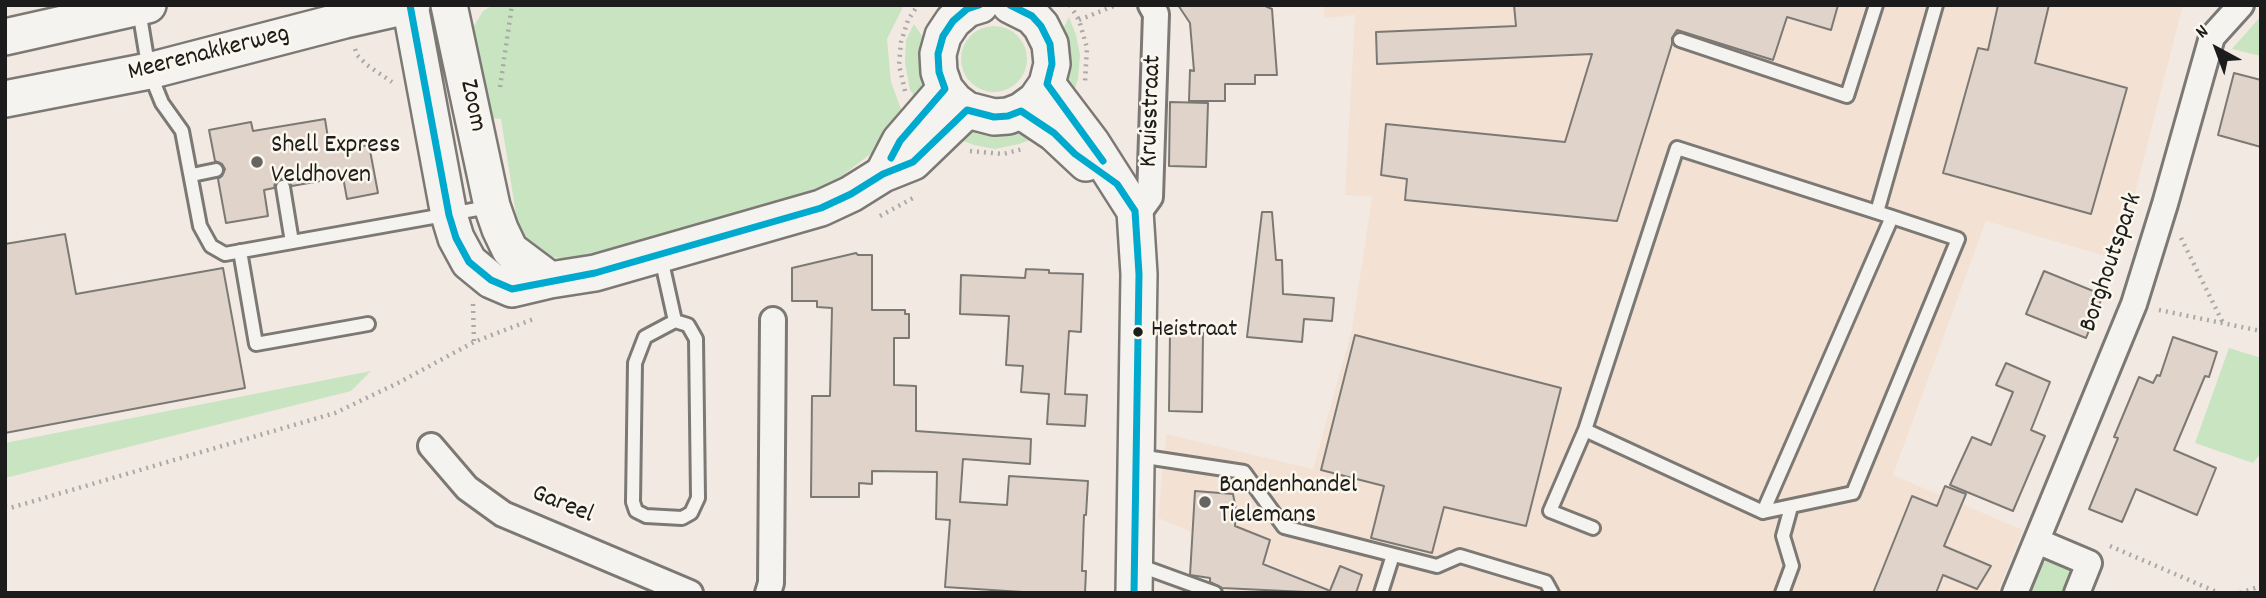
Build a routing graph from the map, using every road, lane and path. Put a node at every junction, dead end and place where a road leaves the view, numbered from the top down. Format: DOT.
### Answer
graph roads {
  1 [pos="411,5"];
  2 [pos="449,5"];
  3 [pos="513,5"];
  4 [pos="979,5"];
  5 [pos="1070,5"];
  6 [pos="1116,5"];
  7 [pos="1151,5"];
  8 [pos="1876,5"];
  9 [pos="1936,5"];
  10 [pos="2241,5"];
  11 [pos="143,6"];
  12 [pos="1039,12"];
  13 [pos="345,20"];
  14 [pos="5,37"];
  15 [pos="1680,40"];
  16 [pos="503,67"];
  17 [pos="149,71"];
  18 [pos="1047,84"];
  19 [pos="398,89"];
  20 [pos="5,99"];
  21 [pos="956,100"];
  22 [pos="1021,111"];
  23 [pos="216,170"];
  24 [pos="192,175"];
  25 [pos="283,187"];
  26 [pos="1126,198"];
  27 [pos="2165,204"];
  28 [pos="492,206"];
  29 [pos="1877,212"];
  30 [pos="449,215"];
  31 [pos="1892,217"];
  32 [pos="292,242"];
  33 [pos="240,251"];
  34 [pos="660,254"];
  35 [pos="550,280"];
  36 [pos="2134,304"];
  37 [pos="474,306"];
  38 [pos="773,320"];
  39 [pos="675,321"];
  40 [pos="368,324"];
  41 [pos="2224,325"];
  42 [pos="2261,331"];
  43 [pos="1585,430"];
  44 [pos="431,446"];
  45 [pos="1135,455"];
  46 [pos="5,507"];
  47 [pos="1791,507"];
  48 [pos="1763,512"];
  49 [pos="1593,528"];
  50 [pos="2037,541"];
  51 [pos="2100,542"];
  52 [pos="1393,555"];
  53 [pos="1134,578"];
  54 [pos="2261,586"];
  55 [pos="690,593"];
  56 [pos="768,593"];
  57 [pos="1215,593"];
  58 [pos="1381,593"];
  59 [pos="1552,593"];
  60 [pos="1782,593"];
  61 [pos="2015,593"];
  62 [pos="2077,593"];
  63 [pos="2219,593"];
  64 [pos="2239,593"];
  1 -- 13 [label="street, Meerenakkerweg"];
  1 -- 30 [label="street, Zoom"];
  2 -- 28 [label="street, Zoom"];
  3 -- 16 [label="path"];
  4 -- 21 [label="street"];
  5 -- 12 [label="path"];
  6 -- 12 [label="path"];
  7 -- 26 [label="street, Kruisstraat"];
  8 -- 15 [label="lane"];
  9 -- 29 [label="lane"];
  10 -- 27 [label="street, Borghoutspark"];
  11 -- 14 [label="street"];
  11 -- 17 [label="lane"];
  12 -- 18 [label="street"];
  13 -- 17 [label="street, Meerenakkerweg"];
  13 -- 19 [label="path"];
  17 -- 20 [label="street, Meerenakkerweg"];
  17 -- 24 [label="lane"];
  18 -- 22 [label="street"];
  18 -- 26 [label="street, Kruisstraat"];
  21 -- 22 [label="street"];
  21 -- 34 [label="street, Zoom"];
  22 -- 26 [label="street, Kruisstraat"];
  23 -- 24 [label="lane"];
  24 -- 33 [label="lane"];
  25 -- 32 [label="lane"];
  26 -- 45 [label="street, Kruisstraat"];
  27 -- 36 [label="street, Borghoutspark"];
  27 -- 41 [label="path"];
  28 -- 30 [label="lane"];
  28 -- 35 [label="street, Zoom"];
  29 -- 31 [label="lane"];
  29 -- 43 [label="lane"];
  30 -- 32 [label="lane"];
  30 -- 35 [label="street, Zoom"];
  31 -- 47 [label="lane"];
  31 -- 48 [label="lane"];
  32 -- 33 [label="lane"];
  33 -- 40 [label="lane"];
  34 -- 35 [label="street, Zoom"];
  34 -- 39 [label="lane"];
  36 -- 41 [label="path"];
  36 -- 50 [label="street, Borghoutspark"];
  37 -- 46 [label="path"];
  38 -- 56 [label="street"];
  39 -- 39 [label="lane"];
  41 -- 42 [label="path"];
  43 -- 48 [label="lane"];
  43 -- 49 [label="lane"];
  44 -- 55 [label="street, Gareel"];
  45 -- 52 [label="lane"];
  45 -- 53 [label="street, Kruisstraat"];
  47 -- 48 [label="lane"];
  47 -- 60 [label="lane"];
  50 -- 61 [label="street, Borghoutspark"];
  50 -- 62 [label="street"];
  51 -- 63 [label="path"];
  52 -- 58 [label="lane"];
  52 -- 59 [label="lane"];
  53 -- 57 [label="lane"];
  54 -- 64 [label="path"];
}
